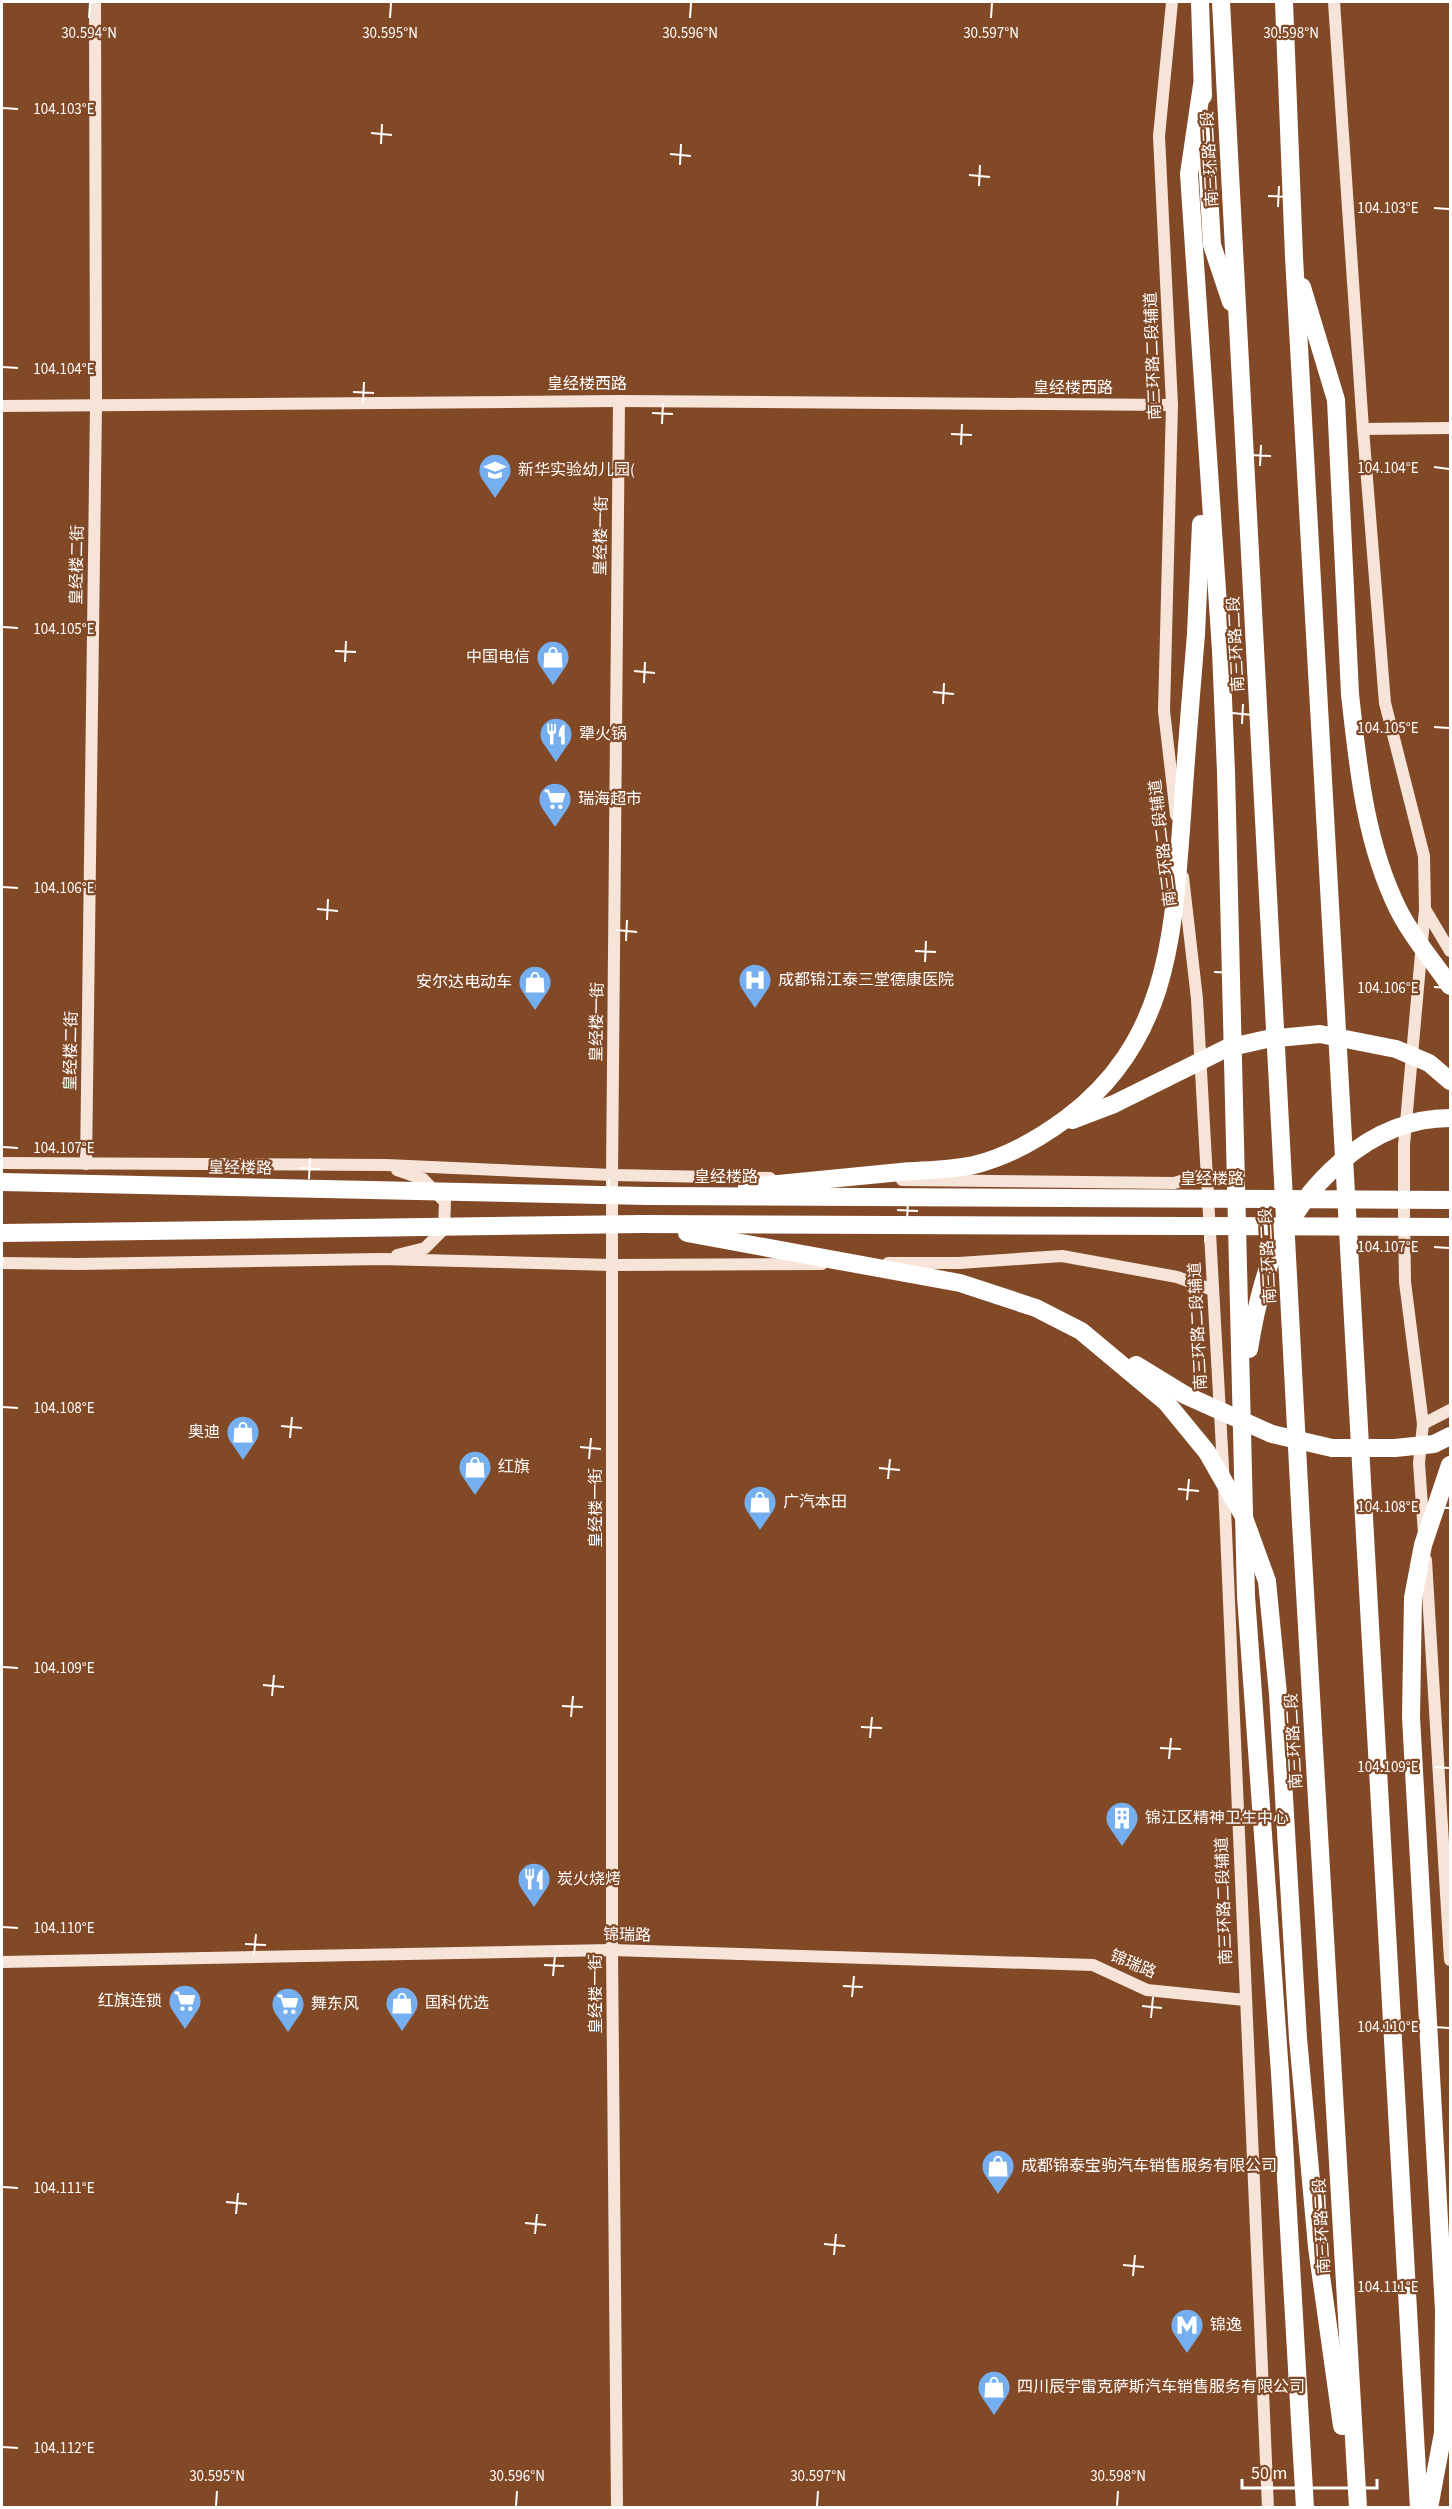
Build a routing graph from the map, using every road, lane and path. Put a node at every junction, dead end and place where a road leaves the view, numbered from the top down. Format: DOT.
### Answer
graph roads {
  1 [pos="95,2"];
  2 [pos="1172,2"];
  3 [pos="1200,2"];
  4 [pos="1221,2"];
  5 [pos="1284,2"];
  6 [pos="1334,2"];
  7 [pos="1202,85"];
  8 [pos="1294,257"];
  9 [pos="1238,323"];
  10 [pos="619,401"];
  11 [pos="96,405"];
  12 [pos="1172,405"];
  13 [pos="2,406"];
  14 [pos="1450,428"];
  15 [pos="1363,429"];
  16 [pos="1205,441"];
  17 [pos="1425,909"];
  18 [pos="1450,951"];
  19 [pos="1450,986"];
  20 [pos="1450,1081"];
  21 [pos="1450,1118"];
  22 [pos="1054,1127"];
  23 [pos="2,1163"];
  24 [pos="86,1164"];
  25 [pos="386,1165"];
  26 [pos="1208,1173"];
  27 [pos="612,1175"];
  28 [pos="2,1182"];
  29 [pos="647,1196"];
  30 [pos="1450,1200"];
  31 [pos="641,1224"];
  32 [pos="1450,1227"];
  33 [pos="2,1233"];
  34 [pos="381,1259"];
  35 [pos="2,1263"];
  36 [pos="612,1265"];
  37 [pos="1213,1290"];
  38 [pos="1081,1331"];
  39 [pos="1242,1391"];
  40 [pos="1450,1410"];
  41 [pos="1424,1424"];
  42 [pos="1450,1436"];
  43 [pos="1450,1465"];
  44 [pos="612,1950"];
  45 [pos="1450,1960"];
  46 [pos="2,1962"];
  47 [pos="1245,2000"];
  48 [pos="617,2508"];
  49 [pos="1268,2508"];
  50 [pos="1305,2508"];
  51 [pos="1356,2508"];
  52 [pos="1419,2508"];
  53 [pos="1429,2508"];
  1 -- 11 [label="main road, 皇经楼二街"];
  2 -- 12 [label="main road, 南三环路二段辅道"];
  3 -- 7 [label="highway"];
  4 -- 9 [label="highway, 南三环路二段"];
  5 -- 8 [label="highway"];
  6 -- 15 [label="main road"];
  7 -- 9 [label="highway"];
  7 -- 16 [label="highway"];
  8 -- 19 [label="highway, bridge"];
  8 -- 52 [label="highway"];
  9 -- 51 [label="highway, 南三环路二段"];
  10 -- 11 [label="main road, 皇经楼西路"];
  10 -- 12 [label="main road, 皇经楼西路"];
  10 -- 27 [label="main road, 皇经楼一街"];
  11 -- 13 [label="main road, 皇经楼西路"];
  11 -- 24 [label="main road, 皇经楼二街"];
  12 -- 26 [label="main road, 南三环路二段辅道"];
  14 -- 15 [label="main road"];
  15 -- 17 [label="main road"];
  16 -- 22 [label="highway, bridge"];
  16 -- 39 [label="highway, bridge"];
  17 -- 18 [label="main road"];
  17 -- 41 [label="main road"];
  20 -- 22 [label="highway, bridge"];
  21 -- 39 [label="highway, bridge"];
  22 -- 29 [label="highway, bridge"];
  23 -- 24 [label="main road"];
  24 -- 25 [label="main road"];
  25 -- 27 [label="main road"];
  25 -- 34 [label="main road"];
  26 -- 27 [label="main road"];
  26 -- 37 [label="main road, 南三环路二段辅道"];
  27 -- 36 [label="main road, 皇经楼一街"];
  28 -- 29 [label="highway, 皇经楼路, bridge"];
  29 -- 30 [label="highway, 皇经楼路, bridge"];
  31 -- 32 [label="highway, bridge"];
  31 -- 33 [label="highway, bridge"];
  31 -- 38 [label="highway, bridge"];
  34 -- 35 [label="main road"];
  34 -- 36 [label="main road"];
  36 -- 37 [label="main road"];
  36 -- 44 [label="main road, 皇经楼一街"];
  37 -- 47 [label="main road, 南三环路二段辅道"];
  38 -- 42 [label="highway, bridge"];
  38 -- 51 [label="highway, bridge"];
  39 -- 50 [label="highway, bridge"];
  40 -- 41 [label="main road"];
  41 -- 45 [label="main road"];
  43 -- 53 [label="highway, bridge"];
  44 -- 46 [label="main road, 锦瑞路"];
  44 -- 47 [label="main road, 锦瑞路"];
  44 -- 48 [label="main road, 皇经楼一街"];
  47 -- 49 [label="main road, 南三环路二段辅道"];
}
